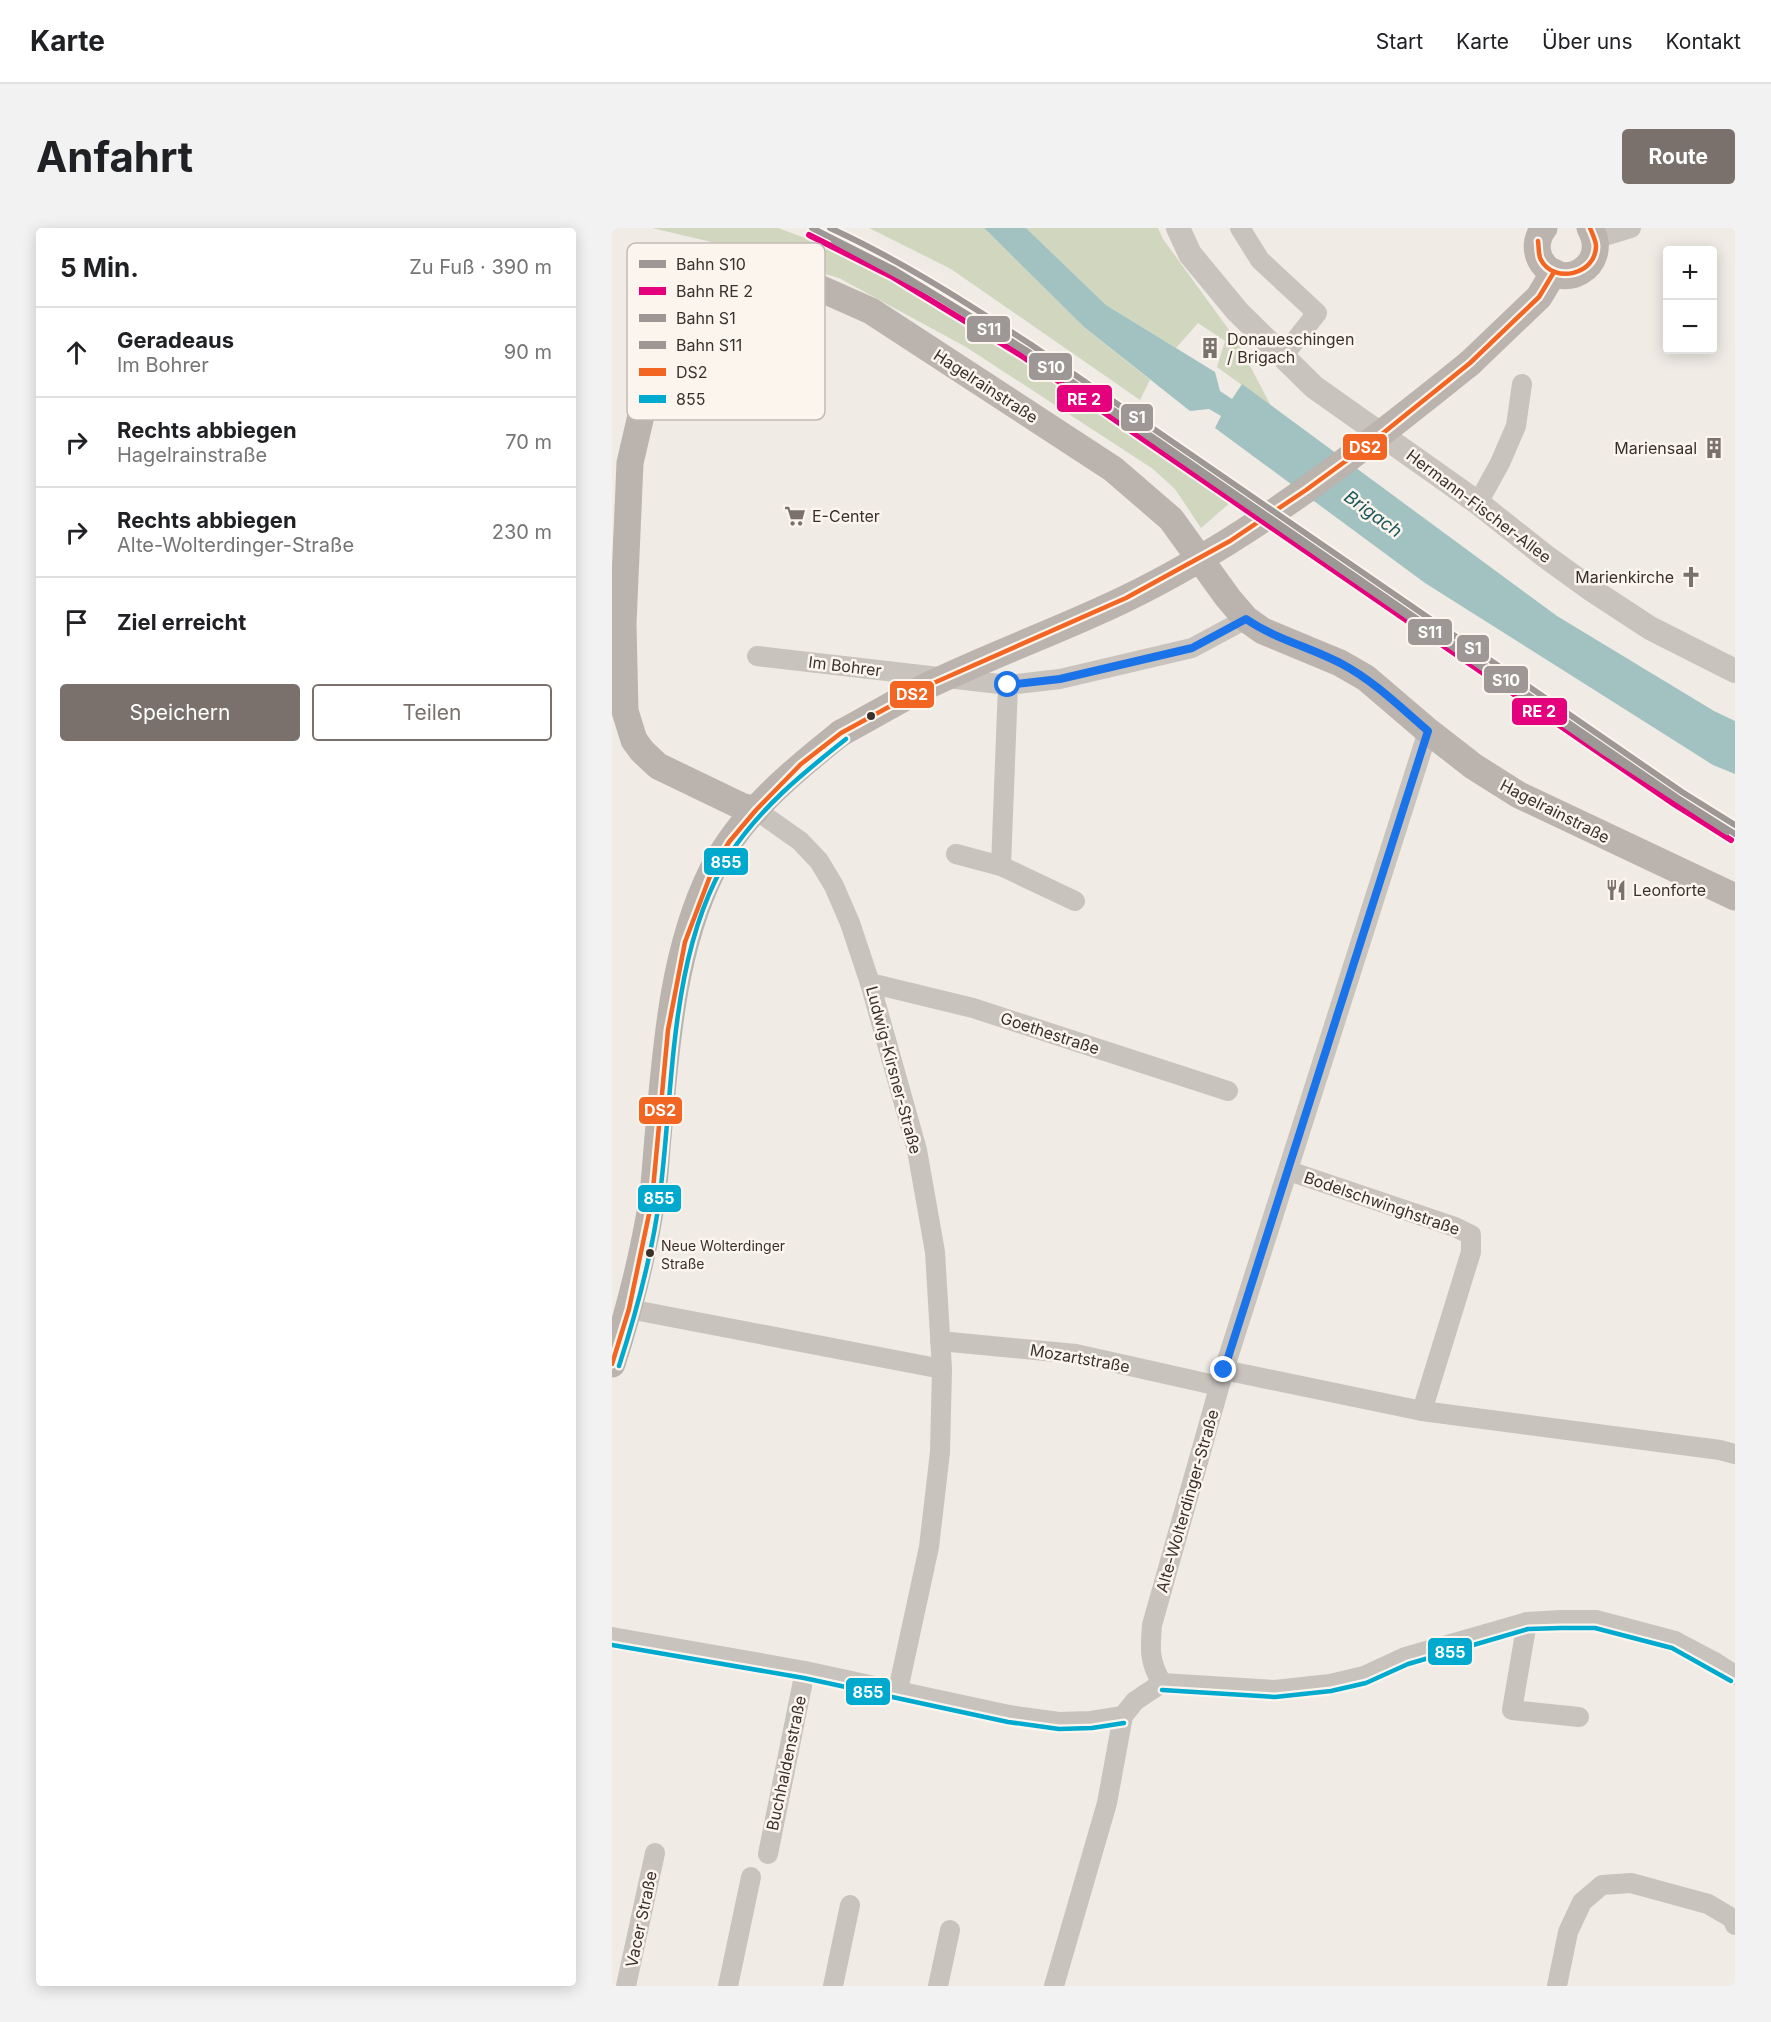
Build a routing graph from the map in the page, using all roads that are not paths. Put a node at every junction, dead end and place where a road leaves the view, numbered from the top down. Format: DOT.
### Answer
graph roads {
  1 [pos="1178,228"];
  2 [pos="1240,228"];
  3 [pos="1542,228"];
  4 [pos="1632,228"];
  5 [pos="1592,233"];
  6 [pos="1554,272"];
  7 [pos="825,291"];
  8 [pos="1282,356"];
  9 [pos="1522,384"];
  10 [pos="640,420"];
  11 [pos="1478,502"];
  12 [pos="1246,619"];
  13 [pos="617,623"];
  14 [pos="757,656"];
  15 [pos="1735,671"];
  16 [pos="1008,685"];
  17 [pos="1428,731"];
  18 [pos="756,810"];
  19 [pos="956,854"];
  20 [pos="1000,866"];
  21 [pos="1735,897"];
  22 [pos="1075,901"];
  23 [pos="870,983"];
  24 [pos="1228,1091"];
  25 [pos="1289,1171"];
  26 [pos="629,1309"];
  27 [pos="940,1341"];
  28 [pos="612,1364"];
  29 [pos="942,1369"];
  30 [pos="1222,1378"];
  31 [pos="1422,1411"];
  32 [pos="1735,1454"];
  33 [pos="1527,1622"];
  34 [pos="612,1637"];
  35 [pos="805,1671"];
  36 [pos="1735,1675"];
  37 [pos="1162,1683"];
  38 [pos="898,1690"];
  39 [pos="1124,1716"];
  40 [pos="1579,1717"];
  41 [pos="655,1853"];
  42 [pos="768,1854"];
  43 [pos="751,1877"];
  44 [pos="850,1905"];
  45 [pos="1735,1925"];
  46 [pos="950,1930"];
  47 [pos="626,1986"];
  48 [pos="728,1986"];
  49 [pos="833,1986"];
  50 [pos="938,1986"];
  51 [pos="1054,1986"];
  52 [pos="1557,1986"];
  1 -- 8 [label="street, Hermann-Fischer-Allee"];
  2 -- 8 [label="street"];
  3 -- 6 [label="main road"];
  4 -- 5 [label="street"];
  5 -- 6 [label="main road"];
  6 -- 18 [label="main road, bridge"];
  7 -- 12 [label="main road, Hagelrainstraße"];
  8 -- 11 [label="street, Hermann-Fischer-Allee"];
  9 -- 11 [label="street"];
  10 -- 13 [label="main road, Hagelrainstraße"];
  11 -- 15 [label="street, Hermann-Fischer-Allee"];
  12 -- 16 [label="street, Im Bohrer"];
  12 -- 17 [label="main road, Hagelrainstraße"];
  13 -- 18 [label="main road, Hagelrainstraße"];
  14 -- 16 [label="street, Im Bohrer"];
  16 -- 20 [label="street"];
  17 -- 21 [label="main road, Hagelrainstraße"];
  17 -- 25 [label="street, Alte-Wolterdinger-Straße"];
  18 -- 23 [label="street, Ludwig-Kirsner-Straße"];
  18 -- 26 [label="main road"];
  19 -- 20 [label="street"];
  20 -- 22 [label="street"];
  23 -- 24 [label="street, Goethestraße"];
  23 -- 27 [label="street, Ludwig-Kirsner-Straße"];
  25 -- 30 [label="street, Alte-Wolterdinger-Straße"];
  25 -- 31 [label="street, Bodelschwinghstraße"];
  26 -- 28 [label="main road"];
  26 -- 29 [label="street"];
  27 -- 29 [label="street, Ludwig-Kirsner-Straße"];
  27 -- 30 [label="street, Mozartstraße"];
  29 -- 38 [label="street, Ludwig-Kirsner-Straße"];
  30 -- 31 [label="street"];
  30 -- 37 [label="street, Alte-Wolterdinger-Straße"];
  31 -- 32 [label="street"];
  33 -- 36 [label="street"];
  33 -- 37 [label="street"];
  33 -- 40 [label="street"];
  34 -- 35 [label="street"];
  35 -- 38 [label="street"];
  35 -- 42 [label="street, Buchhaldenstraße"];
  37 -- 39 [label="street"];
  38 -- 39 [label="street"];
  39 -- 51 [label="street"];
  41 -- 47 [label="street, Vacer Straße"];
  43 -- 48 [label="street"];
  44 -- 49 [label="street"];
  45 -- 52 [label="street"];
  46 -- 50 [label="street"];
}
